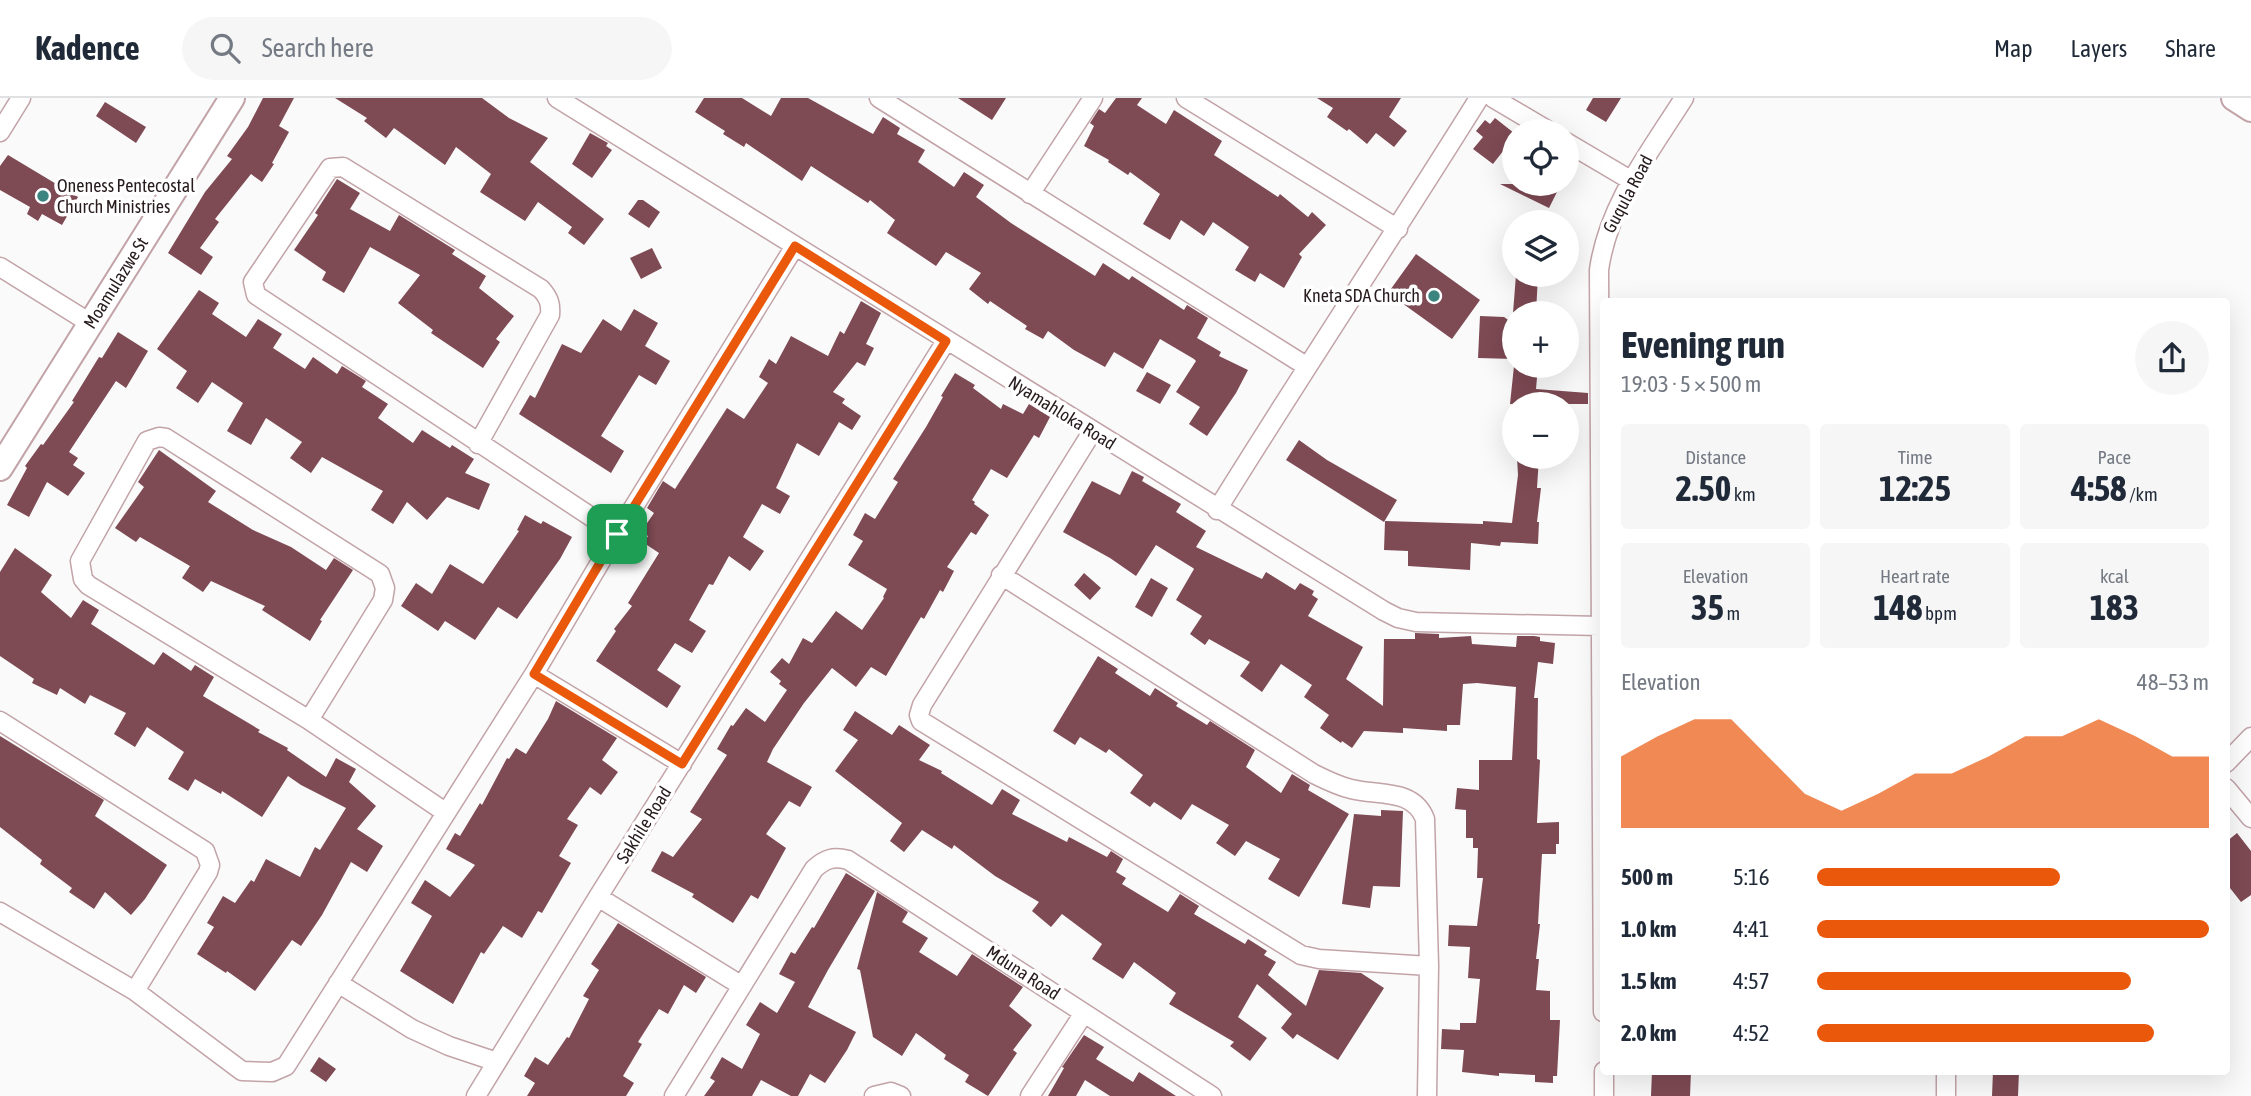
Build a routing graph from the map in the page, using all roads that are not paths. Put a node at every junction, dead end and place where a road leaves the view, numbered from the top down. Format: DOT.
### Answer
graph roads {
  1 [pos="21,98"];
  2 [pos="232,98"];
  3 [pos="878,98"];
  4 [pos="1093,98"];
  5 [pos="1186,98"];
  6 [pos="1479,98"];
  7 [pos="1493,98"];
  8 [pos="1684,98"];
  9 [pos="2234,98"];
  10 [pos="561,99"];
  11 [pos="2251,109"];
  12 [pos="1529,119"];
  13 [pos="0,132"];
  14 [pos="1579,150"];
  15 [pos="1632,181"];
  16 [pos="1030,194"];
  17 [pos="1398,229"];
  18 [pos="795,246"];
  19 [pos="0,267"];
  20 [pos="90,323"];
  21 [pos="946,341"];
  22 [pos="1306,366"];
  23 [pos="1092,432"];
  24 [pos="478,444"];
  25 [pos="0,468"];
  26 [pos="1217,510"];
  27 [pos="617,534"];
  28 [pos="1001,575"];
  29 [pos="1600,626"];
  30 [pos="534,674"];
  31 [pos="309,720"];
  32 [pos="0,721"];
  33 [pos="2251,737"];
  34 [pos="2230,757"];
  35 [pos="682,764"];
  36 [pos="2230,793"];
  37 [pos="444,812"];
  38 [pos="2251,818"];
  39 [pos="598,897"];
  40 [pos="0,912"];
  41 [pos="1429,966"];
  42 [pos="338,983"];
  43 [pos="741,986"];
  44 [pos="135,991"];
  45 [pos="1084,1013"];
  46 [pos="497,1062"];
  47 [pos="1604,1075"];
  48 [pos="1946,1075"];
  49 [pos="476,1096"];
  50 [pos="674,1096"];
  51 [pos="874,1096"];
  52 [pos="901,1096"];
  53 [pos="1030,1096"];
  54 [pos="1212,1096"];
  55 [pos="1427,1096"];
  56 [pos="1604,1096"];
  57 [pos="1946,1096"];
  1 -- 13 [label="street"];
  2 -- 20 [label="street, Moamulazwe St"];
  3 -- 16 [label="street"];
  4 -- 16 [label="street"];
  5 -- 17 [label="street"];
  6 -- 17 [label="street"];
  7 -- 12 [label="street"];
  8 -- 15 [label="street, Guqula Road"];
  9 -- 11 [label="street"];
  10 -- 18 [label="street, Nyamahloka Road"];
  14 -- 15 [label="street"];
  15 -- 29 [label="street, Guqula Road"];
  16 -- 22 [label="street"];
  17 -- 22 [label="street"];
  18 -- 21 [label="street, Nyamahloka Road"];
  18 -- 27 [label="street"];
  19 -- 20 [label="street"];
  20 -- 25 [label="street, Moamulazwe St"];
  21 -- 23 [label="street, Nyamahloka Road"];
  21 -- 35 [label="street, Sakhile Road"];
  22 -- 26 [label="street"];
  23 -- 26 [label="street, Nyamahloka Road"];
  23 -- 28 [label="street"];
  24 -- 24 [label="street"];
  24 -- 27 [label="street"];
  26 -- 29 [label="street, Nyamahloka Road"];
  27 -- 30 [label="street"];
  28 -- 41 [label="street"];
  28 -- 41 [label="street"];
  30 -- 35 [label="street"];
  30 -- 37 [label="street"];
  31 -- 31 [label="street"];
  31 -- 37 [label="street"];
  32 -- 44 [label="street"];
  33 -- 34 [label="street"];
  35 -- 39 [label="street, Sakhile Road"];
  36 -- 38 [label="street"];
  37 -- 42 [label="street"];
  39 -- 43 [label="street"];
  39 -- 46 [label="street, Sakhile Road"];
  40 -- 44 [label="street"];
  41 -- 55 [label="street"];
  42 -- 44 [label="street"];
  42 -- 46 [label="street"];
  43 -- 45 [label="street, Mduna Road"];
  43 -- 50 [label="street"];
  45 -- 53 [label="street"];
  45 -- 54 [label="street, Mduna Road"];
  46 -- 49 [label="street, Sakhile Road"];
  47 -- 56 [label="street"];
  48 -- 57 [label="street"];
  51 -- 52 [label="street"];
}
